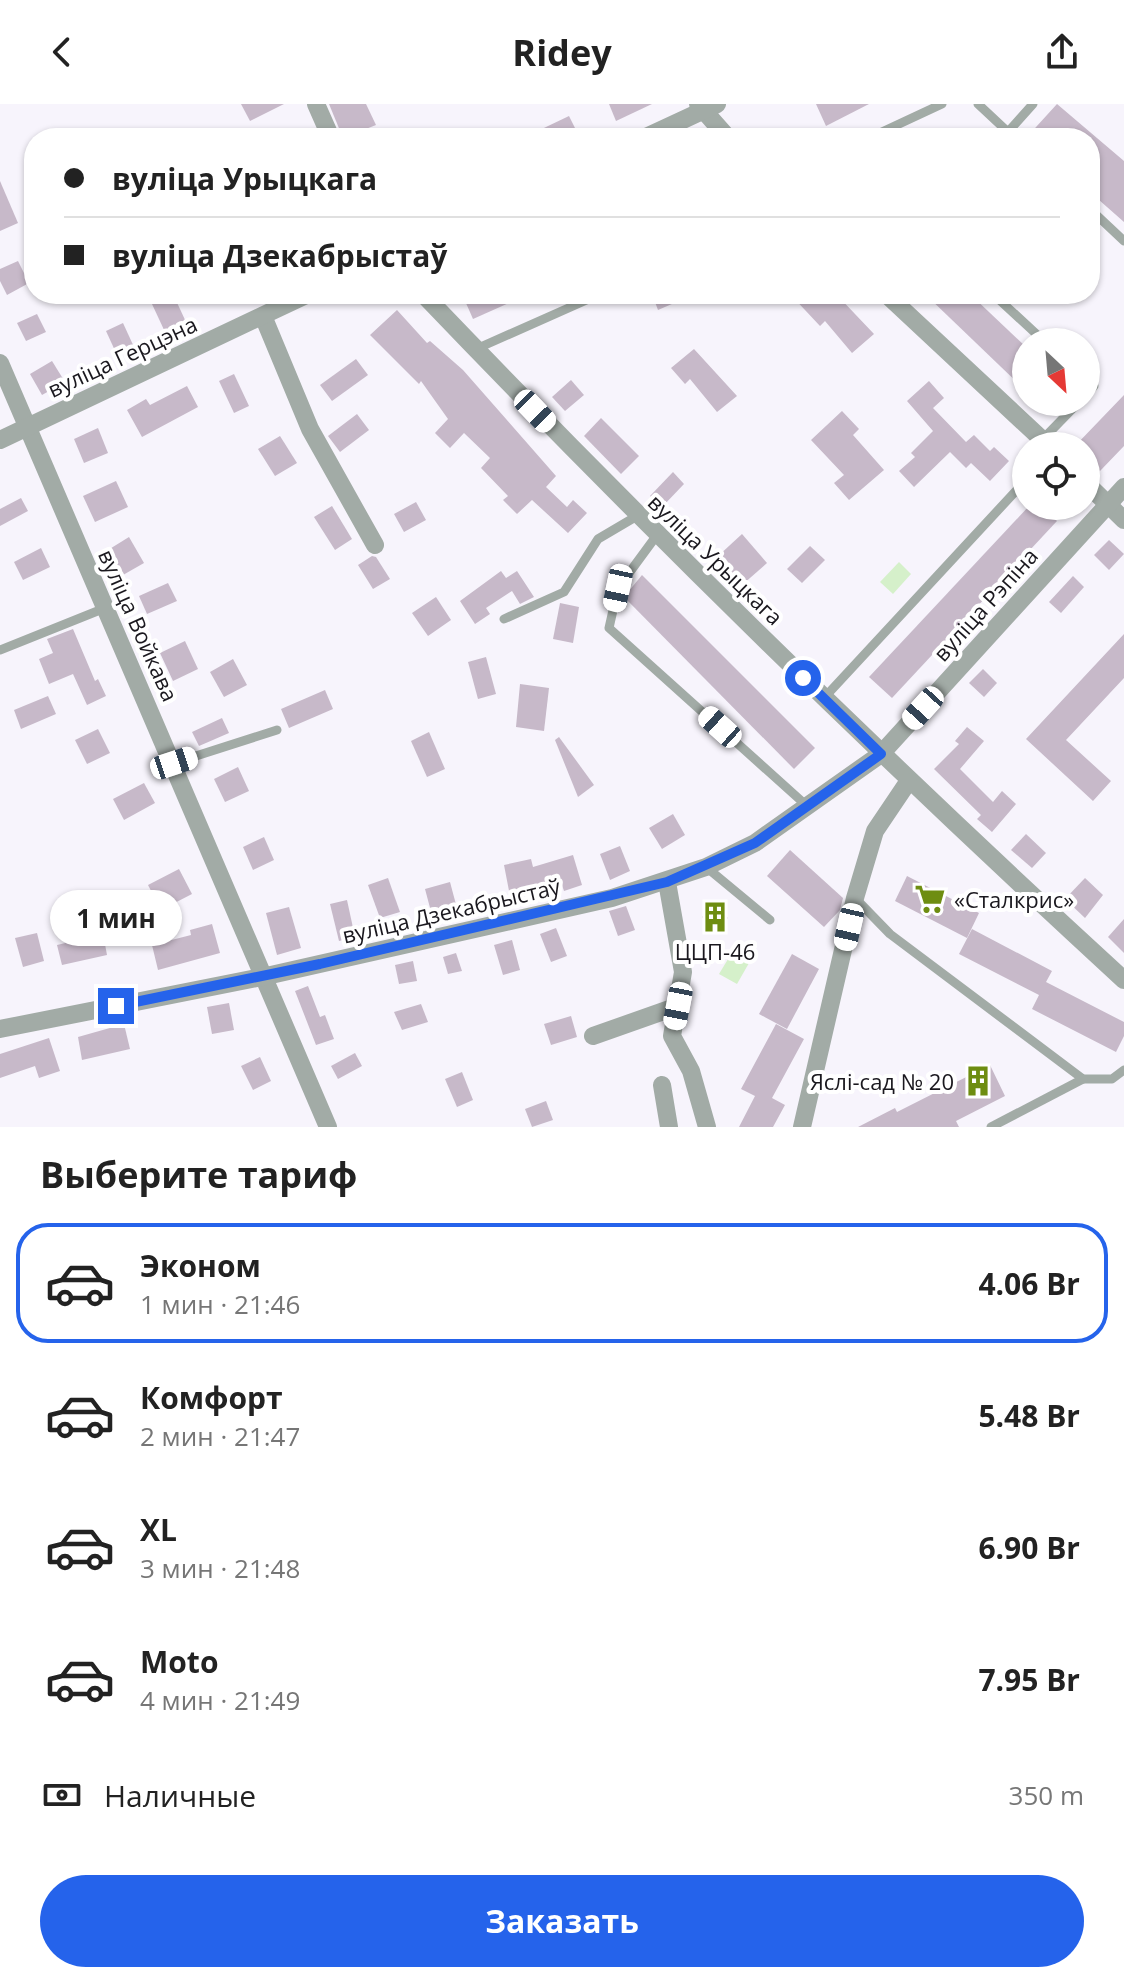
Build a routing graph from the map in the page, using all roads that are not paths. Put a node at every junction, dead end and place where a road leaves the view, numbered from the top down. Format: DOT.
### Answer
graph roads {
  1 [pos="316,104"];
  2 [pos="942,104"];
  3 [pos="978,104"];
  4 [pos="1033,104"];
  5 [pos="706,106"];
  6 [pos="327,128"];
  7 [pos="663,128"];
  8 [pos="721,128"];
  9 [pos="890,128"];
  10 [pos="1004,128"];
  11 [pos="1016,128"];
  12 [pos="1100,218"];
  13 [pos="1124,241"];
  14 [pos="288,304"];
  15 [pos="433,304"];
  16 [pos="577,304"];
  17 [pos="897,304"];
  18 [pos="1004,304"];
  19 [pos="263,316"];
  20 [pos="1030,328"];
  21 [pos="476,349"];
  22 [pos="0,363"];
  23 [pos="1068,416"];
  24 [pos="29,426"];
  25 [pos="1034,432"];
  26 [pos="1055,432"];
  27 [pos="0,440"];
  28 [pos="1124,487"];
  29 [pos="1012,495"];
  30 [pos="1100,497"];
  31 [pos="1107,504"];
  32 [pos="637,516"];
  33 [pos="1124,520"];
  34 [pos="657,535"];
  35 [pos="375,545"];
  36 [pos="105,608"];
  37 [pos="504,619"];
  38 [pos="0,650"];
  39 [pos="824,698"];
  40 [pos="277,730"];
  41 [pos="881,754"];
  42 [pos="174,763"];
  43 [pos="908,782"];
  44 [pos="808,807"];
  45 [pos="706,867"];
  46 [pos="667,882"];
  47 [pos="855,898"];
  48 [pos="770,920"];
  49 [pos="262,977"];
  50 [pos="1124,980"];
  51 [pos="678,1006"];
  52 [pos="0,1029"];
  53 [pos="593,1036"];
  54 [pos="1124,1070"];
  55 [pos="1083,1079"];
  56 [pos="662,1085"];
  57 [pos="328,1127"];
  58 [pos="669,1127"];
  59 [pos="707,1127"];
  60 [pos="802,1127"];
  61 [pos="991,1127"];
  1 -- 6 [label="street"];
  2 -- 9 [label="lane"];
  3 -- 10 [label="lane"];
  4 -- 11 [label="lane"];
  5 -- 7 [label="street"];
  5 -- 8 [label="street"];
  12 -- 13 [label="lane"];
  14 -- 19 [label="street, вуліца Герцэна"];
  15 -- 21 [label="street, вуліца Урыцкага"];
  16 -- 21 [label="lane"];
  17 -- 25 [label="street"];
  18 -- 20 [label="lane"];
  19 -- 24 [label="street, вуліца Герцэна"];
  19 -- 35 [label="street"];
  21 -- 32 [label="street, вуліца Урыцкага"];
  22 -- 24 [label="street, вуліца Войкава"];
  23 -- 26 [label="lane"];
  24 -- 27 [label="street, вуліца Герцэна"];
  24 -- 36 [label="street, вуліца Войкава"];
  28 -- 31 [label="street, вуліца Рэпіна"];
  29 -- 39 [label="lane"];
  30 -- 31 [label="street"];
  31 -- 33 [label="street"];
  31 -- 41 [label="street, вуліца Рэпіна"];
  32 -- 34 [label="street, вуліца Урыцкага"];
  32 -- 37 [label="lane"];
  34 -- 39 [label="street, вуліца Урыцкага"];
  34 -- 44 [label="lane"];
  36 -- 38 [label="lane"];
  36 -- 42 [label="street, вуліца Войкава"];
  39 -- 41 [label="street, вуліца Урыцкага"];
  40 -- 42 [label="lane"];
  41 -- 43 [label="street, вуліца Урыцкага"];
  41 -- 44 [label="street, вуліца Дзекабрыстаў"];
  42 -- 49 [label="street, вуліца Войкава"];
  43 -- 47 [label="street"];
  43 -- 50 [label="street, вуліца Урыцкага"];
  44 -- 45 [label="street, вуліца Дзекабрыстаў"];
  45 -- 46 [label="street, вуліца Дзекабрыстаў"];
  45 -- 48 [label="lane"];
  46 -- 49 [label="street, вуліца Дзекабрыстаў"];
  46 -- 51 [label="street"];
  47 -- 55 [label="lane"];
  47 -- 60 [label="street"];
  49 -- 52 [label="street, вуліца Дзекабрыстаў"];
  49 -- 57 [label="street, вуліца Войкава"];
  51 -- 53 [label="street"];
  51 -- 59 [label="street"];
  54 -- 55 [label="lane"];
  55 -- 61 [label="lane"];
  56 -- 58 [label="street"];
}
